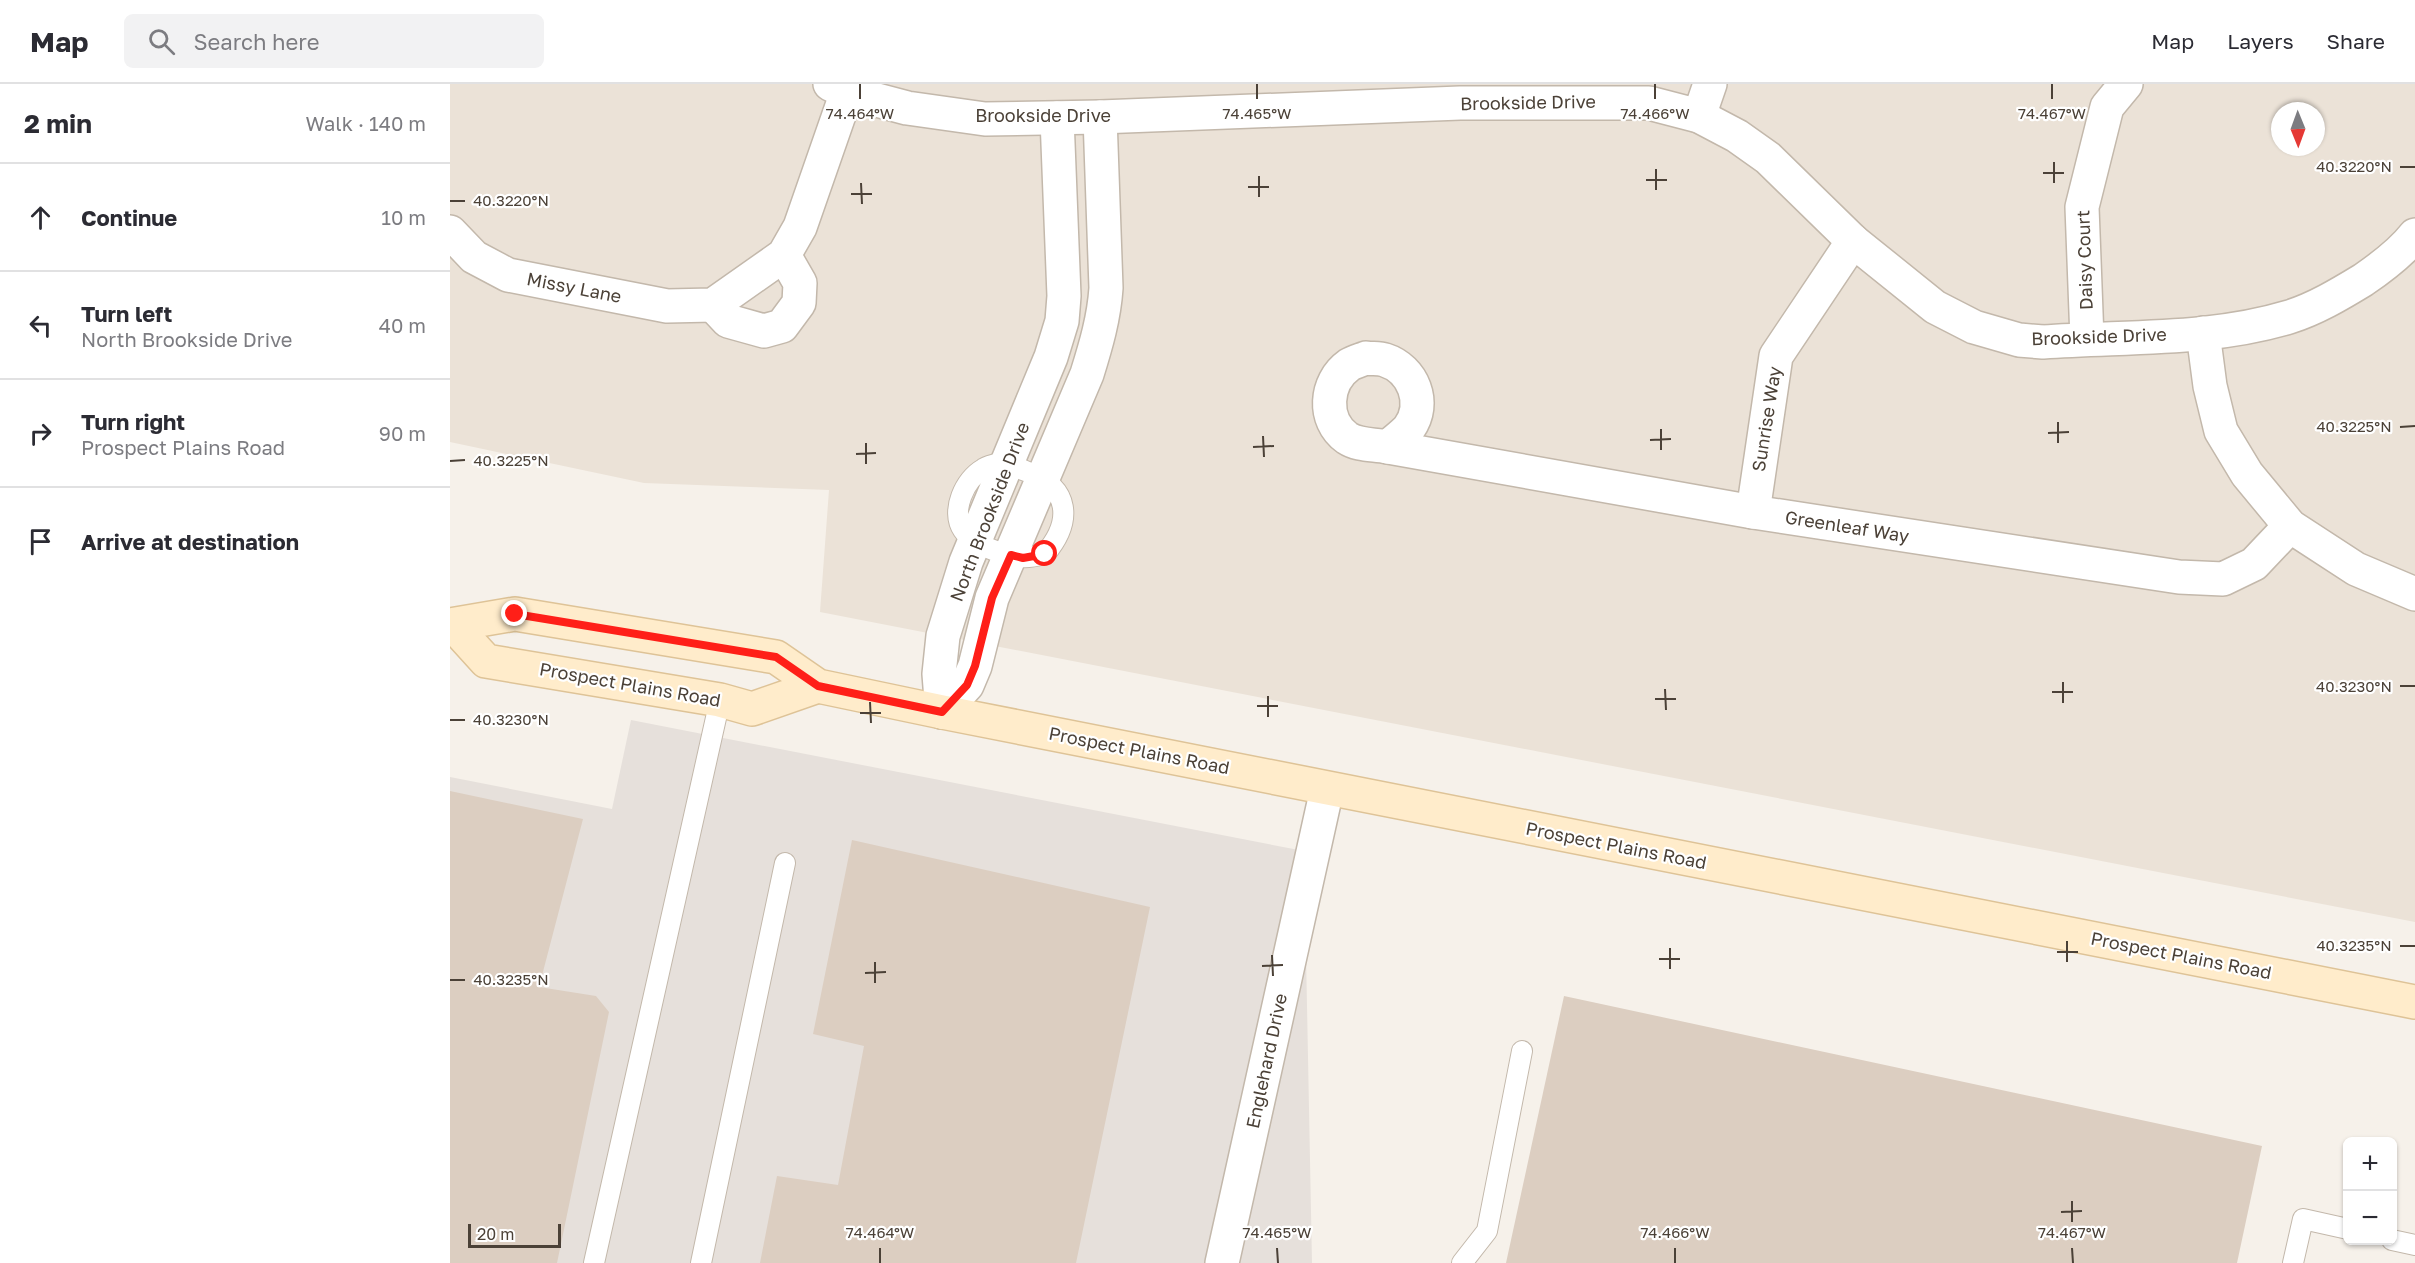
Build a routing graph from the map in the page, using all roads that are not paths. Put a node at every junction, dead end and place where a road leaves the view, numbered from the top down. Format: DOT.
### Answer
graph roads {
  1 [pos="1710,84"];
  2 [pos="2126,84"];
  3 [pos="838,88"];
  4 [pos="1460,94"];
  5 [pos="1699,116"];
  6 [pos="1100,117"];
  7 [pos="1057,118"];
  8 [pos="450,232"];
  9 [pos="2415,235"];
  10 [pos="1853,241"];
  11 [pos="784,255"];
  12 [pos="713,305"];
  13 [pos="2203,333"];
  14 [pos="2087,339"];
  15 [pos="1388,447"];
  16 [pos="1008,464"];
  17 [pos="1044,478"];
  18 [pos="1753,512"];
  19 [pos="2290,526"];
  20 [pos="976,541"];
  21 [pos="1011,555"];
  22 [pos="2415,594"];
  23 [pos="452,625"];
  24 [pos="818,686"];
  25 [pos="720,699"];
  26 [pos="942,712"];
  27 [pos="1327,789"];
  28 [pos="785,863"];
  29 [pos="2415,1002"];
  30 [pos="1522,1051"];
  31 [pos="2343,1228"];
  32 [pos="2397,1241"];
  33 [pos="2415,1245"];
  34 [pos="594,1263"];
  35 [pos="700,1263"];
  36 [pos="1222,1263"];
  37 [pos="1462,1263"];
  38 [pos="2293,1263"];
  1 -- 5 [label="street"];
  2 -- 14 [label="street, Daisy Court"];
  3 -- 7 [label="street, Brookside Drive"];
  3 -- 11 [label="street"];
  4 -- 5 [label="street, Brookside Drive"];
  4 -- 6 [label="street, Brookside Drive"];
  5 -- 10 [label="street, Brookside Drive"];
  6 -- 7 [label="street, Brookside Drive"];
  6 -- 17 [label="street, North Brookside Drive"];
  7 -- 16 [label="street, North Brookside Drive"];
  8 -- 12 [label="street, Missy Lane"];
  9 -- 13 [label="street, Brookside Drive"];
  10 -- 14 [label="street, Brookside Drive"];
  10 -- 18 [label="street, Sunrise Way"];
  11 -- 12 [label="street"];
  11 -- 12 [label="street"];
  13 -- 14 [label="street, Brookside Drive"];
  13 -- 19 [label="street"];
  15 -- 18 [label="street, Greenleaf Way"];
  16 -- 17 [label="lane"];
  16 -- 20 [label="street, North Brookside Drive"];
  17 -- 21 [label="street, North Brookside Drive"];
  18 -- 19 [label="street, Greenleaf Way"];
  19 -- 22 [label="street"];
  20 -- 21 [label="lane"];
  20 -- 26 [label="street, North Brookside Drive"];
  21 -- 26 [label="street, North Brookside Drive"];
  23 -- 24 [label="street, Prospect Plains Road"];
  23 -- 25 [label="street, Prospect Plains Road"];
  24 -- 25 [label="street, Prospect Plains Road"];
  24 -- 26 [label="street, Prospect Plains Road"];
  25 -- 34 [label="lane"];
  26 -- 27 [label="street, Prospect Plains Road"];
  27 -- 29 [label="street, Prospect Plains Road"];
  27 -- 36 [label="street, Englehard Drive"];
  28 -- 35 [label="lane"];
  30 -- 37 [label="lane"];
  31 -- 38 [label="lane"];
  32 -- 33 [label="lane"];
}
